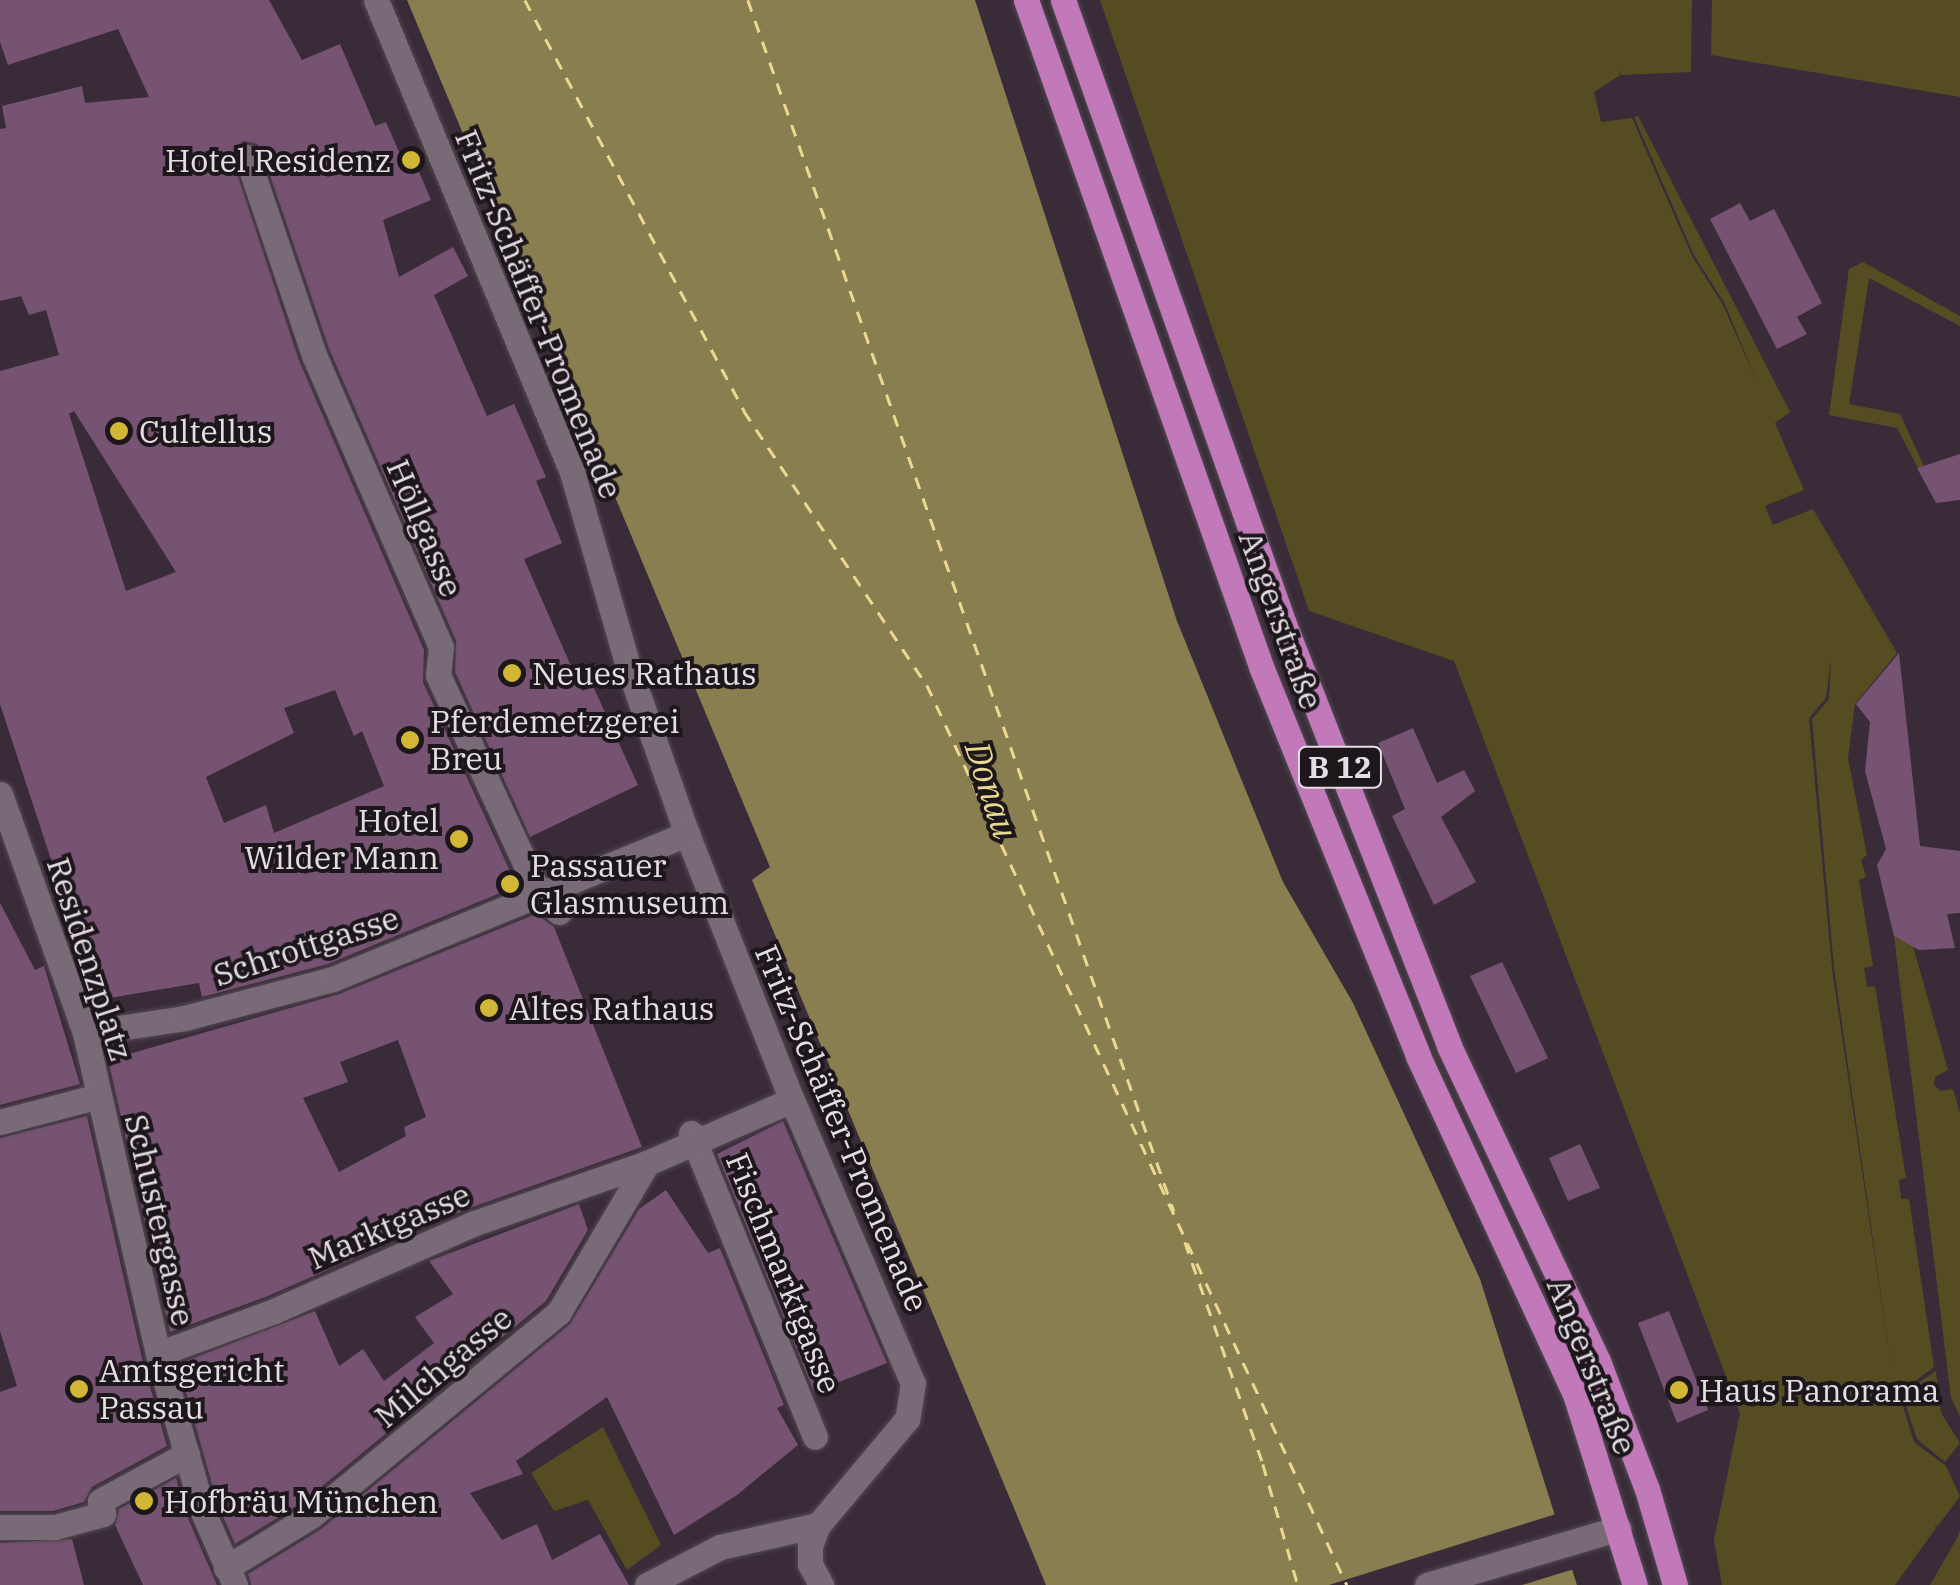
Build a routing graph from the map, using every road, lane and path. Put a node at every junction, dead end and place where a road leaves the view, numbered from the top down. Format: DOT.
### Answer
graph roads {
  1 [pos="376,0"];
  2 [pos="1026,0"];
  3 [pos="1063,0"];
  4 [pos="247,157"];
  5 [pos="0,794"];
  6 [pos="687,834"];
  7 [pos="9,847"];
  8 [pos="550,904"];
  9 [pos="85,1033"];
  10 [pos="99,1096"];
  11 [pos="792,1100"];
  12 [pos="0,1122"];
  13 [pos="693,1137"];
  14 [pos="647,1163"];
  15 [pos="158,1354"];
  16 [pos="815,1437"];
  17 [pos="187,1454"];
  18 [pos="1657,1518"];
  19 [pos="818,1526"];
  20 [pos="0,1527"];
  21 [pos="1619,1528"];
  22 [pos="230,1577"];
  23 [pos="647,1585"];
  24 [pos="821,1585"];
  25 [pos="1427,1585"];
  26 [pos="1635,1585"];
  27 [pos="1675,1585"];
  1 -- 6 [label="street, Fritz-Schäffer-Promenade"];
  2 -- 21 [label="main road, Angerstraße / B 12"];
  3 -- 18 [label="main road, Angerstraße / B 12"];
  4 -- 8 [label="street, Höllgasse"];
  5 -- 7 [label="street, Residenzplatz"];
  6 -- 8 [label="street, Schrottgasse"];
  6 -- 11 [label="street, Fritz-Schäffer-Promenade"];
  7 -- 9 [label="street, Residenzplatz"];
  8 -- 9 [label="street, Schrottgasse"];
  9 -- 10 [label="street, Residenzplatz"];
  10 -- 12 [label="street"];
  10 -- 15 [label="street, Schustergasse"];
  11 -- 13 [label="street, Marktgasse"];
  11 -- 19 [label="street, Fritz-Schäffer-Promenade"];
  13 -- 14 [label="street, Marktgasse"];
  13 -- 16 [label="street, Fischmarktgasse"];
  14 -- 15 [label="street, Marktgasse"];
  14 -- 22 [label="street, Milchgasse"];
  15 -- 17 [label="street, Schustergasse"];
  17 -- 20 [label="street"];
  17 -- 22 [label="street, Schustergasse"];
  18 -- 21 [label="main road"];
  18 -- 27 [label="main road, Angerstraße / B 12"];
  19 -- 23 [label="street"];
  19 -- 24 [label="street"];
  21 -- 25 [label="street"];
  21 -- 26 [label="main road, Angerstraße / B 12"];
}
